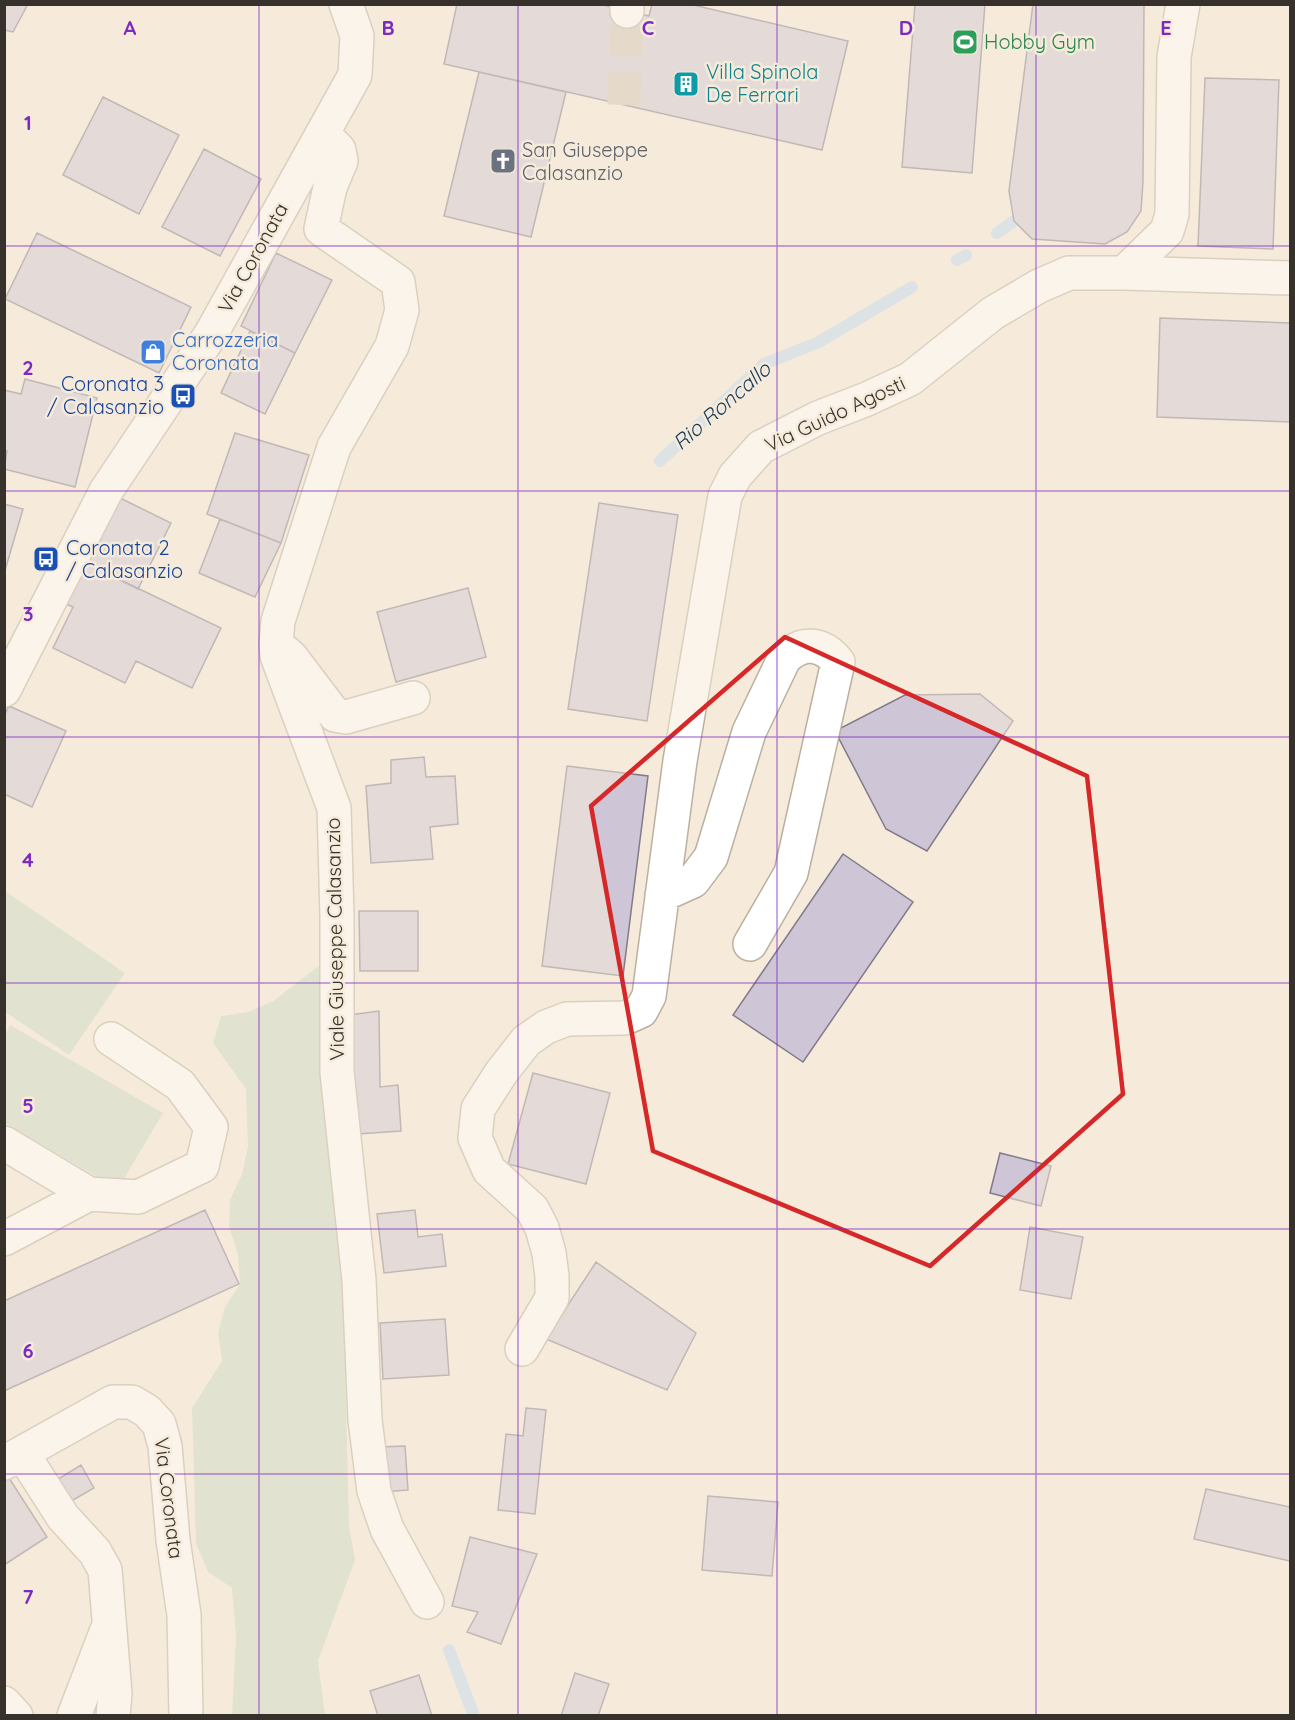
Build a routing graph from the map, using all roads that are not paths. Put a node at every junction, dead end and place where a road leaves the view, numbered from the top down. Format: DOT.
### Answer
graph roads {
  1 [pos="346,4"];
  2 [pos="1183,4"];
  3 [pos="323,134"];
  4 [pos="1124,273"];
  5 [pos="1290,278"];
  6 [pos="276,644"];
  7 [pos="4,690"];
  8 [pos="413,698"];
  9 [pos="662,895"];
  10 [pos="750,944"];
  11 [pos="111,1039"];
  12 [pos="4,1143"];
  13 [pos="89,1194"];
  14 [pos="4,1239"];
  15 [pos="522,1349"];
  16 [pos="13,1458"];
  17 [pos="427,1602"];
  18 [pos="110,1622"];
  19 [pos="4,1702"];
  20 [pos="16,1716"];
  21 [pos="74,1716"];
  22 [pos="113,1716"];
  23 [pos="186,1716"];
  1 -- 3 [label="street, Via Coronata"];
  2 -- 4 [label="street"];
  3 -- 6 [label="street, Viale Giuseppe Calasanzio"];
  3 -- 7 [label="street, Via Coronata"];
  4 -- 5 [label="street, Via Guido Agosti"];
  4 -- 9 [label="street, Via Guido Agosti"];
  6 -- 8 [label="street"];
  6 -- 17 [label="street, Viale Giuseppe Calasanzio"];
  9 -- 10 [label="street"];
  9 -- 15 [label="street, Via Guido Agosti"];
  11 -- 13 [label="street"];
  12 -- 13 [label="street"];
  13 -- 14 [label="street"];
  16 -- 18 [label="street"];
  16 -- 23 [label="street, Via Coronata"];
  18 -- 21 [label="street"];
  18 -- 22 [label="street"];
  19 -- 20 [label="street"];
}
